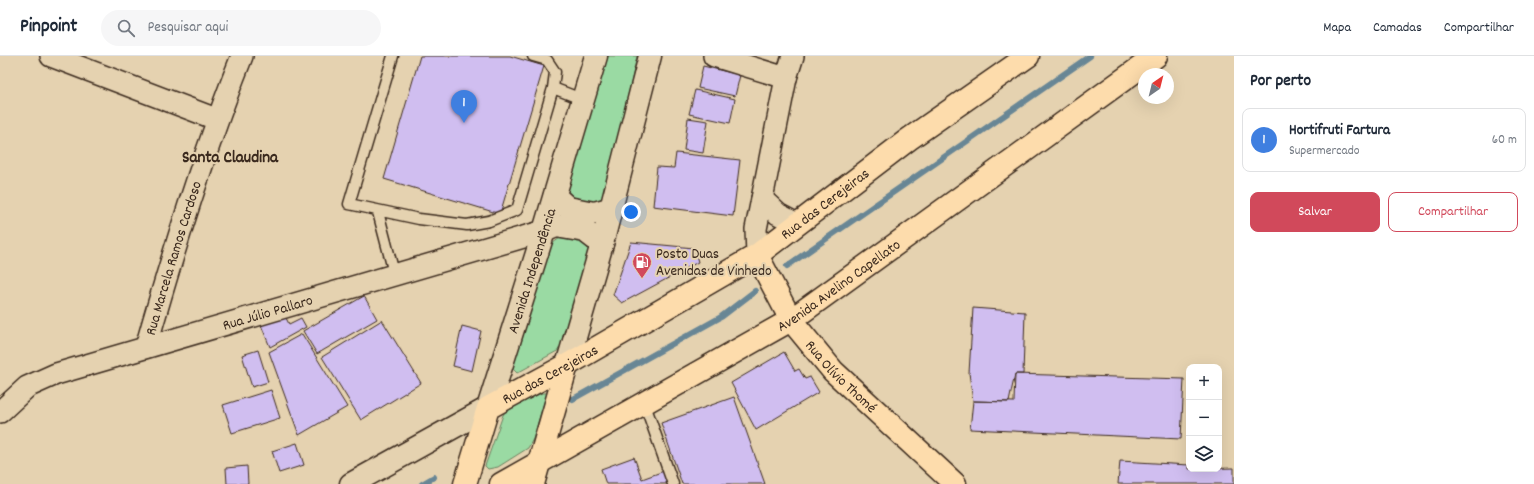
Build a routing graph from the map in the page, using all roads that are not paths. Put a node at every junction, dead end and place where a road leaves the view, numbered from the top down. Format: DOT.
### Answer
graph roads {
  1 [pos="52,56"];
  2 [pos="242,56"];
  3 [pos="393,56"];
  4 [pos="533,56"];
  5 [pos="596,56"];
  6 [pos="650,56"];
  7 [pos="714,56"];
  8 [pos="792,56"];
  9 [pos="1028,56"];
  10 [pos="1156,56"];
  11 [pos="786,78"];
  12 [pos="553,88"];
  13 [pos="584,100"];
  14 [pos="216,119"];
  15 [pos="555,196"];
  16 [pos="762,199"];
  17 [pos="612,208"];
  18 [pos="378,212"];
  19 [pos="797,224"];
  20 [pos="544,231"];
  21 [pos="602,244"];
  22 [pos="757,255"];
  23 [pos="394,273"];
  24 [pos="791,320"];
  25 [pos="146,347"];
  26 [pos="567,365"];
  27 [pos="644,402"];
  28 [pos="488,408"];
  29 [pos="0,412"];
  30 [pos="540,462"];
  31 [pos="351,484"];
  32 [pos="465,484"];
  33 [pos="501,484"];
  34 [pos="533,484"];
  35 [pos="673,484"];
  36 [pos="955,484"];
  1 -- 14 [label="street"];
  2 -- 14 [label="street, Rua Marcela Ramos Cardoso"];
  3 -- 18 [label="lane"];
  4 -- 12 [label="lane"];
  5 -- 13 [label="main road, Avenida Independência"];
  6 -- 17 [label="main road"];
  7 -- 11 [label="street"];
  8 -- 11 [label="street, Rua Olívio Thomé"];
  9 -- 19 [label="main road, Rua das Cerejeiras"];
  10 -- 24 [label="main road, Avenida Avelino Capellato"];
  11 -- 16 [label="street, Rua Olívio Thomé"];
  12 -- 13 [label="lane"];
  12 -- 18 [label="lane"];
  13 -- 15 [label="main road, Avenida Independência"];
  14 -- 25 [label="street, Rua Marcela Ramos Cardoso"];
  15 -- 17 [label="main road"];
  15 -- 20 [label="main road, Avenida Independência"];
  16 -- 19 [label="street"];
  16 -- 22 [label="street, Rua Olívio Thomé"];
  17 -- 21 [label="main road"];
  18 -- 23 [label="lane"];
  19 -- 22 [label="main road, Rua das Cerejeiras"];
  20 -- 21 [label="main road"];
  20 -- 23 [label="street, Rua Júlio Pallaro"];
  20 -- 28 [label="main road, Avenida Independência"];
  21 -- 26 [label="main road"];
  22 -- 24 [label="main road, Rua Olívio Thomé"];
  22 -- 26 [label="main road, Rua das Cerejeiras"];
  23 -- 25 [label="street, Rua Júlio Pallaro"];
  24 -- 27 [label="main road, Avenida Avelino Capellato"];
  24 -- 36 [label="main road, Rua Olívio Thomé"];
  25 -- 29 [label="street, Rua Júlio Pallaro"];
  26 -- 28 [label="main road, Rua das Cerejeiras"];
  26 -- 30 [label="main road"];
  27 -- 30 [label="main road, Avenida Avelino Capellato"];
  27 -- 35 [label="lane"];
  28 -- 31 [label="main road"];
  28 -- 32 [label="main road, Avenida Independência"];
  30 -- 33 [label="main road, Avenida Avelino Capellato"];
  30 -- 34 [label="main road"];
}
